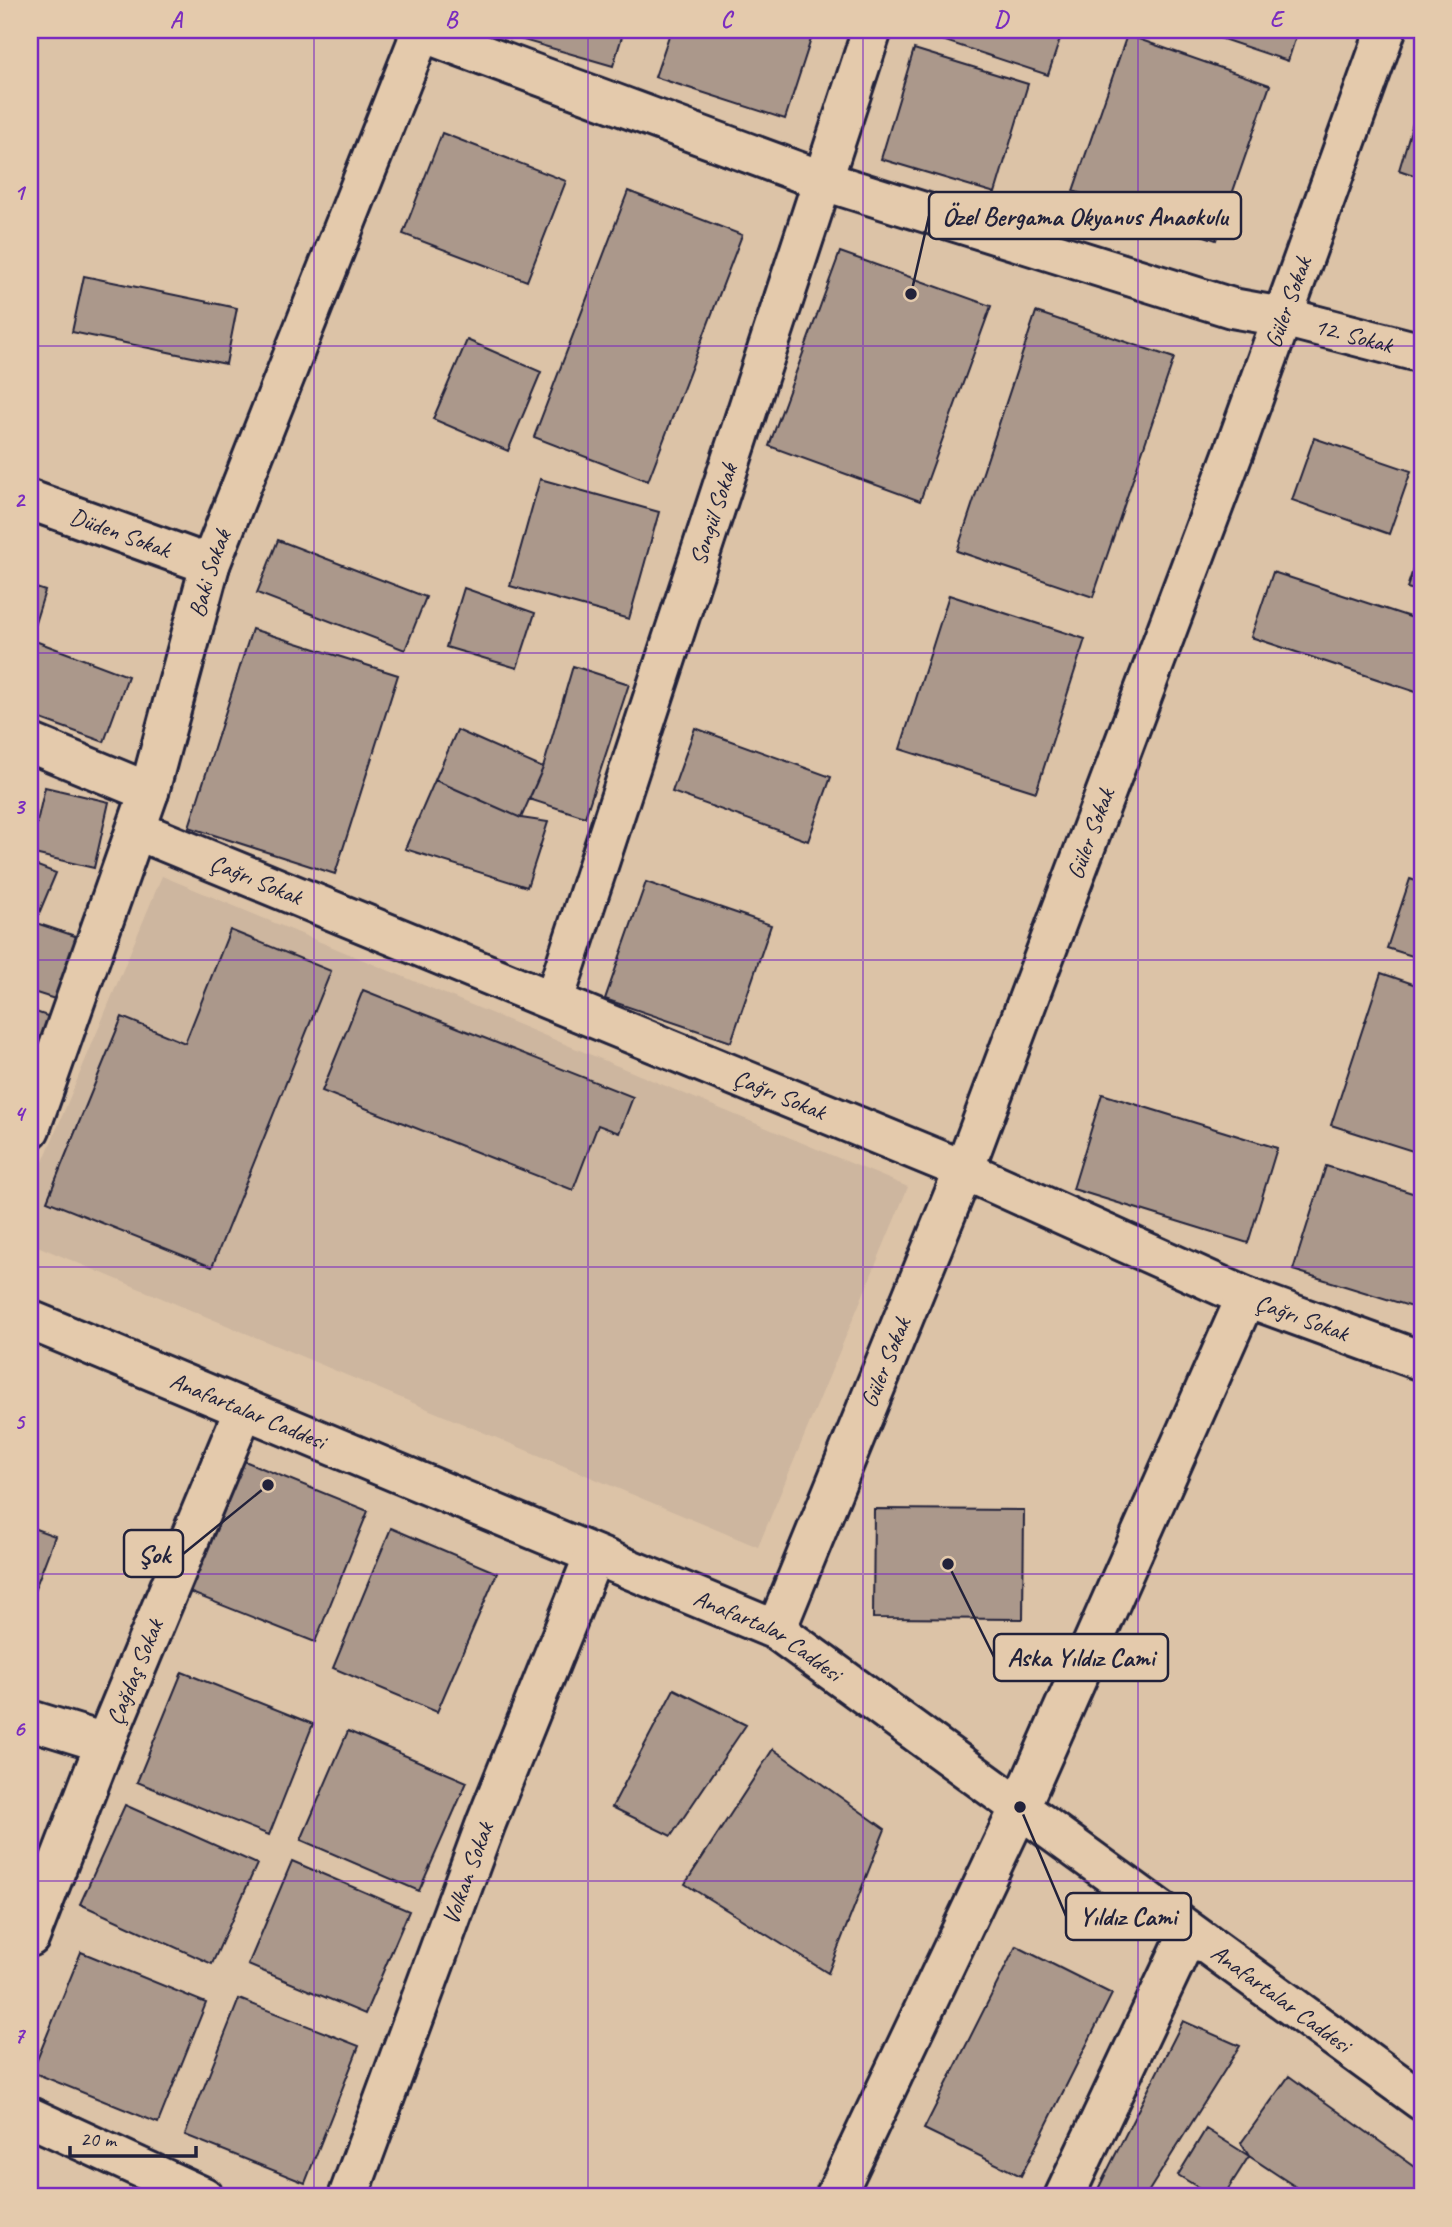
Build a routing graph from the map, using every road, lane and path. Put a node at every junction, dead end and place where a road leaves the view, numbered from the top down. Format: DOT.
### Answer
graph roads {
  1 [pos="420,30"];
  2 [pos="872,30"];
  3 [pos="1386,30"];
  4 [pos="821,180"];
  5 [pos="1283,317"];
  6 [pos="1422,353"];
  7 [pos="30,500"];
  8 [pos="210,565"];
  9 [pos="30,743"];
  10 [pos="149,792"];
  11 [pos="136,830"];
  12 [pos="554,1000"];
  13 [pos="30,1129"];
  14 [pos="964,1170"];
  15 [pos="1246,1297"];
  16 [pos="30,1320"];
  17 [pos="1422,1361"];
  18 [pos="244,1409"];
  19 [pos="594,1555"];
  20 [pos="776,1630"];
  21 [pos="30,1720"];
  22 [pos="105,1744"];
  23 [pos="1020,1807"];
  24 [pos="1189,1932"];
  25 [pos="30,1937"];
  26 [pos="1422,2101"];
  27 [pos="30,2117"];
  28 [pos="204,2197"];
  29 [pos="348,2197"];
  30 [pos="835,2197"];
  31 [pos="1064,2197"];
  1 -- 4 [label="street, 12. Sokak"];
  1 -- 8 [label="street, Baki Sokak"];
  2 -- 4 [label="street, Songül Sokak"];
  3 -- 5 [label="street, Güler Sokak"];
  4 -- 5 [label="street, 12. Sokak"];
  4 -- 12 [label="street, Songül Sokak"];
  5 -- 6 [label="street, 12. Sokak"];
  5 -- 14 [label="street, Güler Sokak"];
  7 -- 8 [label="street, Düden Sokak"];
  8 -- 10 [label="street, Baki Sokak"];
  9 -- 10 [label="street"];
  10 -- 11 [label="street, Baki Sokak"];
  11 -- 12 [label="street, Çağrı Sokak"];
  11 -- 13 [label="street, Baki Sokak"];
  12 -- 14 [label="street, Çağrı Sokak"];
  14 -- 15 [label="street, Çağrı Sokak"];
  14 -- 20 [label="street, Güler Sokak"];
  15 -- 17 [label="street, Çağrı Sokak"];
  15 -- 23 [label="street"];
  16 -- 18 [label="street, Anafartalar Caddesi"];
  18 -- 19 [label="street, Anafartalar Caddesi"];
  18 -- 22 [label="street, Çağdaş Sokak"];
  19 -- 20 [label="street, Anafartalar Caddesi"];
  19 -- 29 [label="street, Volkan Sokak"];
  20 -- 23 [label="street, Anafartalar Caddesi"];
  21 -- 22 [label="street"];
  22 -- 25 [label="street, Çağdaş Sokak"];
  23 -- 24 [label="street, Anafartalar Caddesi"];
  23 -- 30 [label="street"];
  24 -- 26 [label="street, Anafartalar Caddesi"];
  24 -- 31 [label="street"];
  27 -- 28 [label="street"];
}
